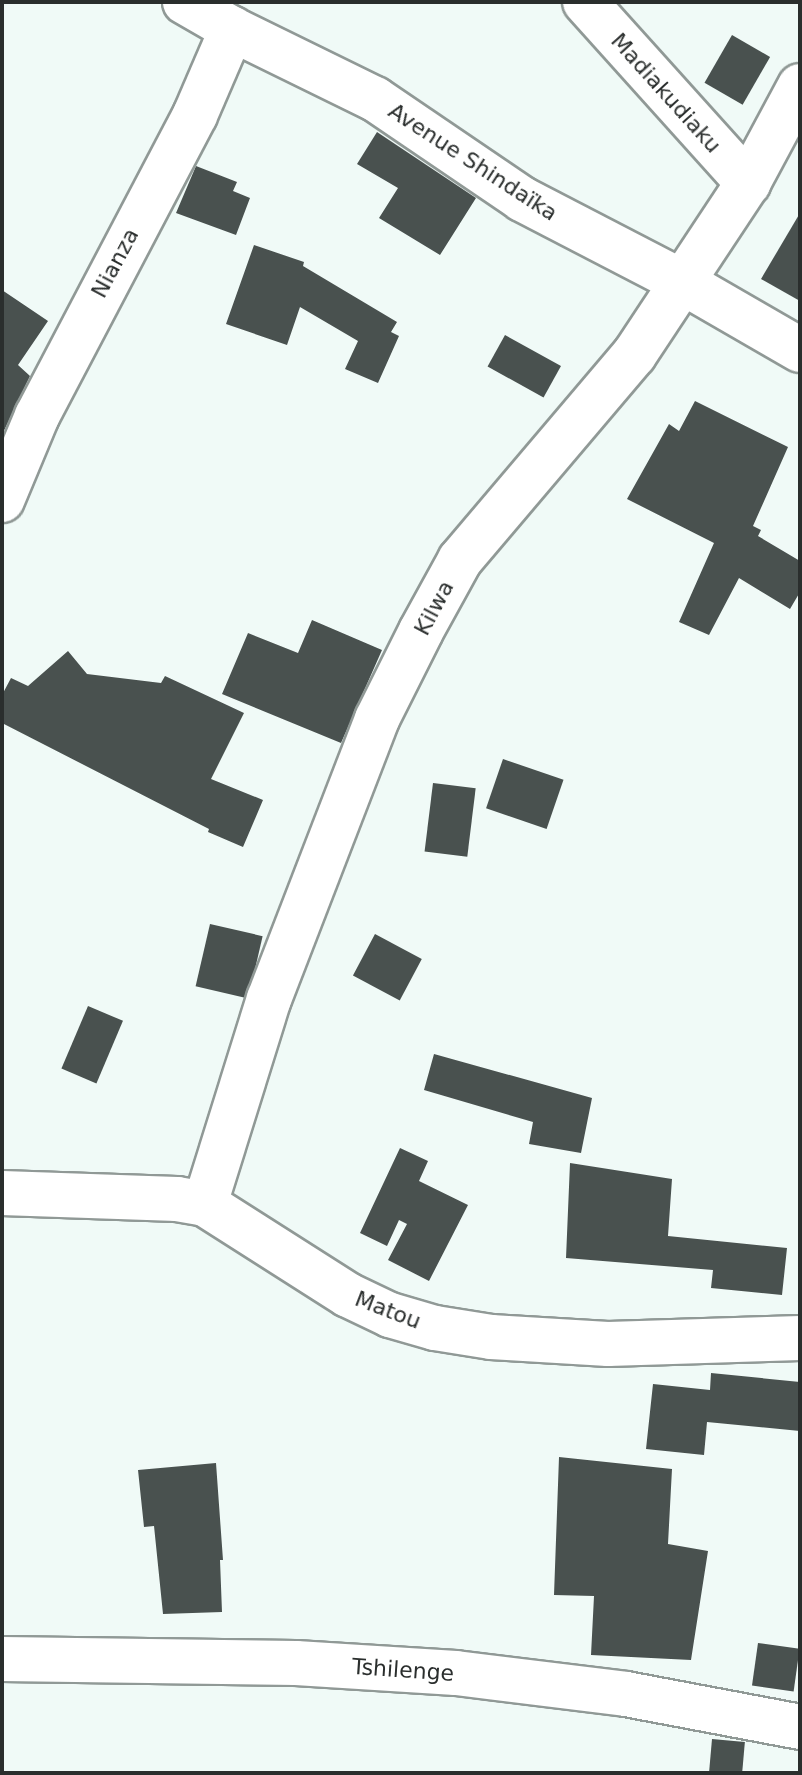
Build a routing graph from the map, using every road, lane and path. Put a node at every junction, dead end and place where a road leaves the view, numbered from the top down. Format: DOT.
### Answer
graph roads {
  1 [pos="185,2"];
  2 [pos="585,2"];
  3 [pos="232,29"];
  4 [pos="800,86"];
  5 [pos="748,183"];
  6 [pos="684,283"];
  7 [pos="800,350"];
  8 [pos="2,500"];
  9 [pos="2,1193"];
  10 [pos="205,1204"];
  11 [pos="800,1338"];
  12 [pos="2,1659"];
  13 [pos="800,1727"];
  1 -- 3 [label="street, Avenue Shindaïka"];
  2 -- 5 [label="street, Madiakudiaku"];
  3 -- 6 [label="street, Avenue Shindaïka"];
  3 -- 8 [label="street, Nianza"];
  4 -- 5 [label="street, Kilwa"];
  5 -- 6 [label="street, Kilwa"];
  6 -- 7 [label="street, Avenue Shindaïka"];
  6 -- 10 [label="street, Kilwa"];
  9 -- 10 [label="street, Matou"];
  10 -- 11 [label="street, Matou"];
  12 -- 13 [label="street, Tshilenge"];
}
